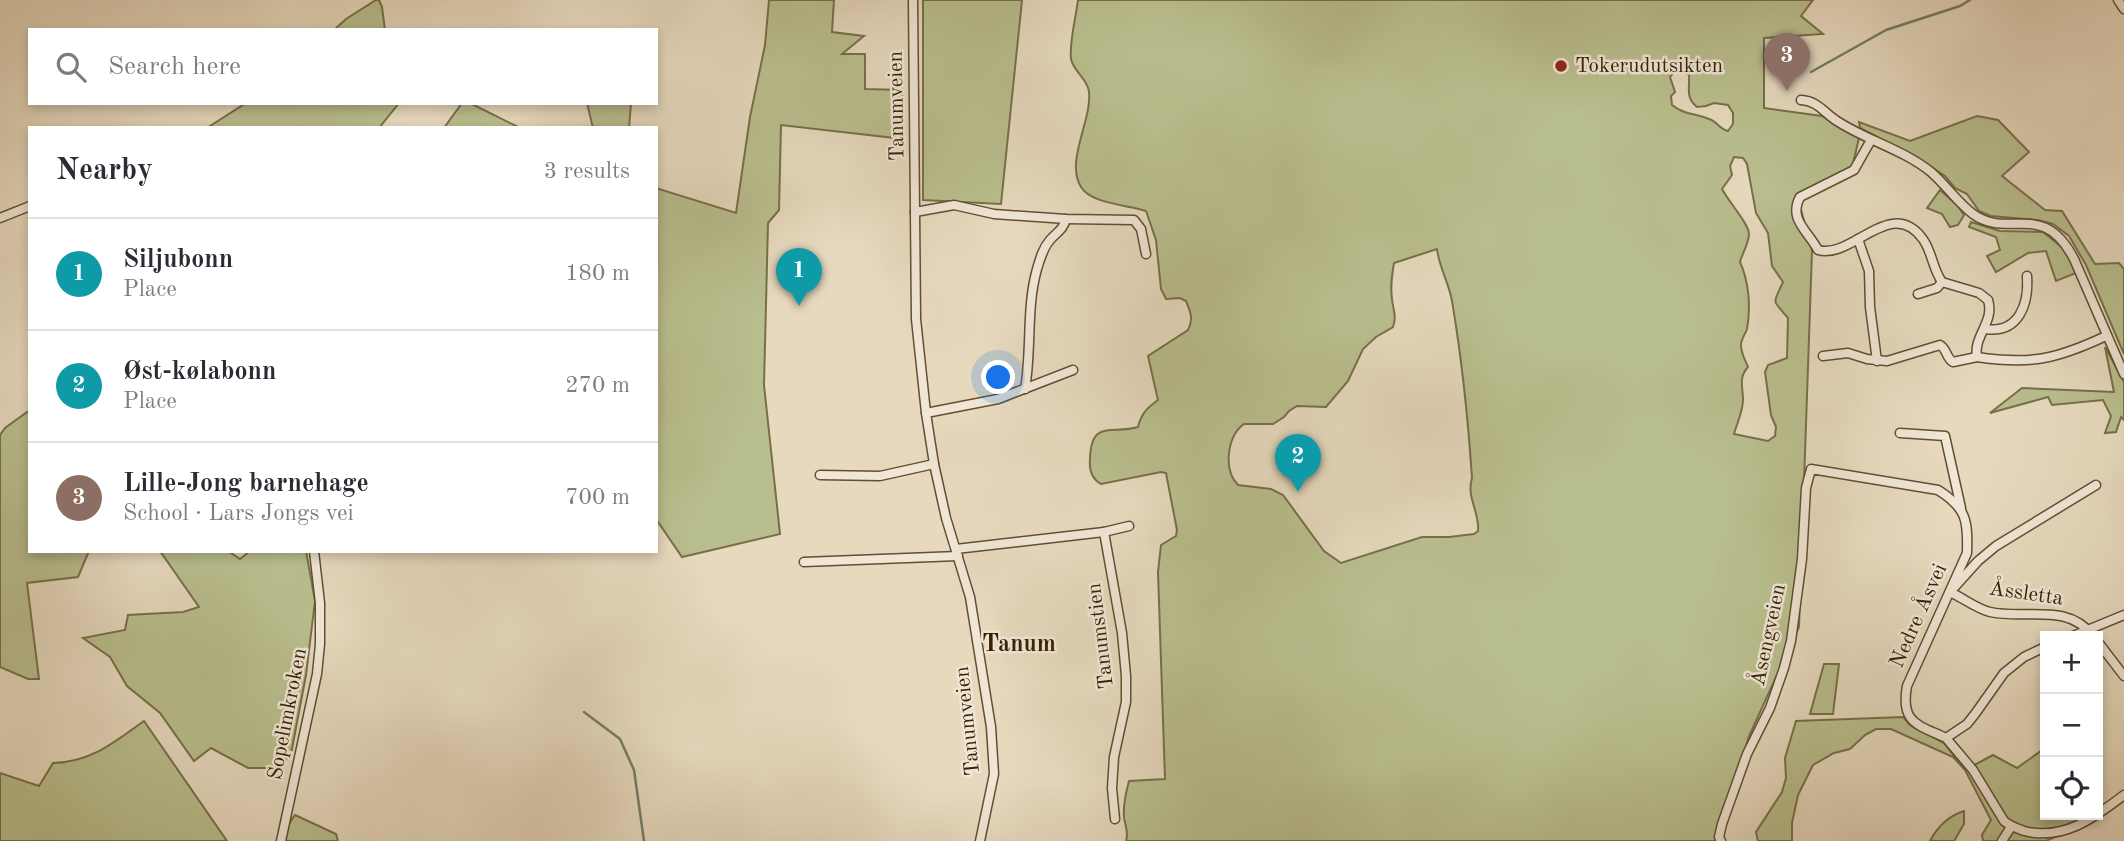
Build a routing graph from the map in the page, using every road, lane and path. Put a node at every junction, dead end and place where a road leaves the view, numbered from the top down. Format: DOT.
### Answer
graph roads {
  1 [pos="913,0"];
  2 [pos="2118,0"];
  3 [pos="2124,9"];
  4 [pos="1801,100"];
  5 [pos="1871,140"];
  6 [pos="28,207"];
  7 [pos="915,212"];
  8 [pos="0,218"];
  9 [pos="1066,219"];
  10 [pos="1858,239"];
  11 [pos="1146,254"];
  12 [pos="2027,276"];
  13 [pos="1942,282"];
  14 [pos="1918,294"];
  15 [pos="1985,329"];
  16 [pos="2106,336"];
  17 [pos="1823,356"];
  18 [pos="1977,357"];
  19 [pos="1877,360"];
  20 [pos="1073,370"];
  21 [pos="2124,374"];
  22 [pos="1025,389"];
  23 [pos="926,413"];
  24 [pos="1900,433"];
  25 [pos="934,464"];
  26 [pos="820,475"];
  27 [pos="2096,485"];
  28 [pos="1961,508"];
  29 [pos="1129,526"];
  30 [pos="1104,532"];
  31 [pos="957,552"];
  32 [pos="314,553"];
  33 [pos="804,562"];
  34 [pos="1950,592"];
  35 [pos="2124,615"];
  36 [pos="2089,631"];
  37 [pos="2095,631"];
  38 [pos="2040,649"];
  39 [pos="2103,649"];
  40 [pos="2124,676"];
  41 [pos="1946,738"];
  42 [pos="2124,795"];
  43 [pos="1115,818"];
  44 [pos="2011,827"];
  45 [pos="281,841"];
  46 [pos="980,841"];
  47 [pos="1721,841"];
  48 [pos="2002,841"];
  1 -- 7 [label="street, Tanumveien"];
  2 -- 3 [label="street"];
  4 -- 5 [label="street"];
  5 -- 10 [label="street"];
  5 -- 16 [label="street"];
  6 -- 8 [label="street"];
  7 -- 9 [label="street"];
  7 -- 23 [label="street, Tanumveien"];
  9 -- 11 [label="street"];
  9 -- 22 [label="street"];
  10 -- 13 [label="street"];
  10 -- 19 [label="street"];
  12 -- 15 [label="street"];
  13 -- 14 [label="street"];
  13 -- 15 [label="street"];
  15 -- 18 [label="street"];
  16 -- 18 [label="street"];
  16 -- 21 [label="street"];
  17 -- 19 [label="street"];
  18 -- 19 [label="street"];
  20 -- 22 [label="street"];
  22 -- 23 [label="street"];
  23 -- 25 [label="street, Tanumveien"];
  24 -- 28 [label="street, Nedre Åsvei"];
  25 -- 26 [label="street"];
  25 -- 31 [label="street, Tanumveien"];
  27 -- 34 [label="street"];
  28 -- 34 [label="street, Nedre Åsvei"];
  28 -- 47 [label="street, Åsengveien"];
  29 -- 30 [label="street"];
  30 -- 31 [label="street"];
  30 -- 43 [label="street, Tanumstien"];
  31 -- 33 [label="street"];
  31 -- 46 [label="street, Tanumveien"];
  32 -- 45 [label="street, Sopelimkroken"];
  34 -- 36 [label="street, Åssletta"];
  34 -- 41 [label="street, Nedre Åsvei"];
  35 -- 37 [label="street"];
  38 -- 41 [label="street"];
  39 -- 40 [label="street"];
  41 -- 44 [label="street"];
  42 -- 44 [label="street"];
  44 -- 48 [label="street"];
}
